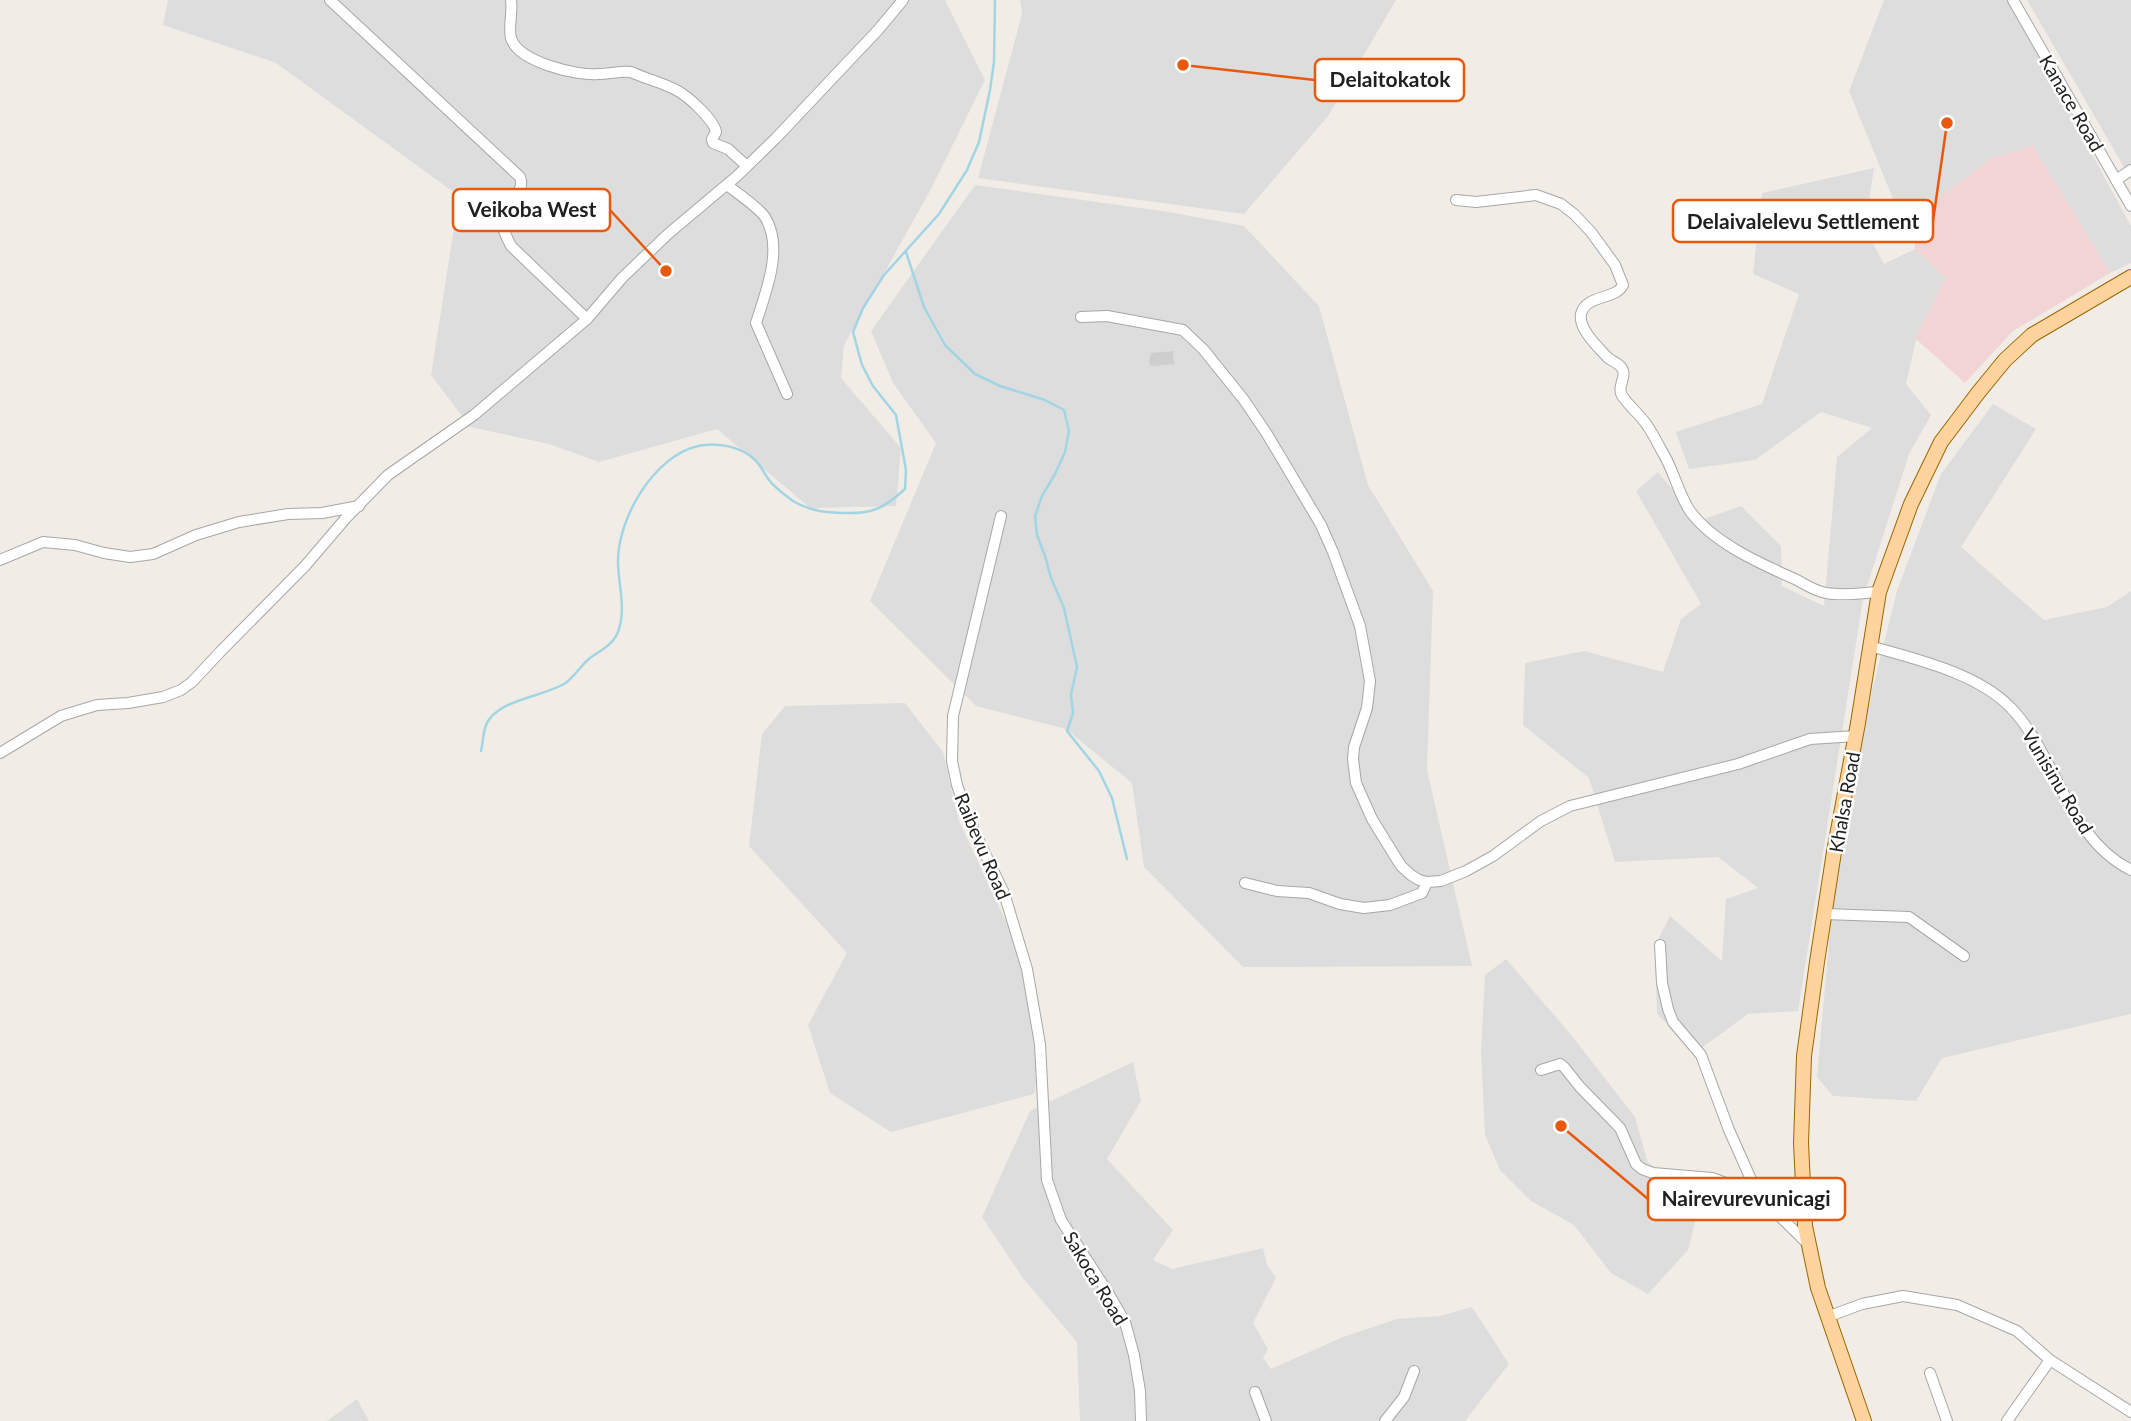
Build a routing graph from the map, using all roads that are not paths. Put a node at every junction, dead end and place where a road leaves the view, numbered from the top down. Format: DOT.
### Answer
graph roads {
  1 [pos="331,0"];
  2 [pos="511,0"];
  3 [pos="903,0"];
  4 [pos="2013,0"];
  5 [pos="747,166"];
  6 [pos="2131,170"];
  7 [pos="2116,180"];
  8 [pos="727,185"];
  9 [pos="1456,200"];
  10 [pos="2131,206"];
  11 [pos="2131,277"];
  12 [pos="1082,317"];
  13 [pos="587,319"];
  14 [pos="786,394"];
  15 [pos="359,506"];
  16 [pos="1001,516"];
  17 [pos="0,560"];
  18 [pos="1879,592"];
  19 [pos="1870,646"];
  20 [pos="1856,736"];
  21 [pos="0,753"];
  22 [pos="2131,870"];
  23 [pos="1427,882"];
  24 [pos="1245,883"];
  25 [pos="1825,914"];
  26 [pos="1660,945"];
  27 [pos="1964,956"];
  28 [pos="1541,1070"];
  29 [pos="1047,1180"];
  30 [pos="1758,1195"];
  31 [pos="1809,1245"];
  32 [pos="1827,1317"];
  33 [pos="2050,1360"];
  34 [pos="1414,1371"];
  35 [pos="1930,1373"];
  36 [pos="1255,1392"];
  37 [pos="2131,1412"];
  38 [pos="2012,1420"];
  39 [pos="1141,1421"];
  40 [pos="1266,1421"];
  41 [pos="1385,1421"];
  42 [pos="1864,1421"];
  43 [pos="1947,1421"];
  1 -- 13 [label="street"];
  2 -- 5 [label="street"];
  3 -- 5 [label="street"];
  4 -- 7 [label="street, Kanace Road"];
  5 -- 8 [label="street"];
  6 -- 7 [label="street"];
  7 -- 10 [label="street, Kanace Road"];
  8 -- 13 [label="street"];
  8 -- 14 [label="street"];
  9 -- 18 [label="street"];
  11 -- 18 [label="main road, Khalsa Road"];
  12 -- 23 [label="street"];
  13 -- 15 [label="street"];
  15 -- 17 [label="street"];
  15 -- 21 [label="street"];
  16 -- 29 [label="street, Raibevu Road"];
  18 -- 19 [label="main road, Khalsa Road"];
  19 -- 20 [label="main road, Khalsa Road"];
  19 -- 22 [label="street, Vunisinu Road"];
  20 -- 23 [label="street"];
  20 -- 25 [label="main road, Khalsa Road"];
  23 -- 24 [label="street"];
  25 -- 27 [label="street"];
  25 -- 31 [label="main road, Khalsa Road"];
  26 -- 30 [label="street"];
  28 -- 30 [label="street"];
  29 -- 39 [label="street, Sakoca Road"];
  30 -- 31 [label="street"];
  31 -- 32 [label="main road, Khalsa Road"];
  32 -- 33 [label="street"];
  32 -- 42 [label="main road, Khalsa Road"];
  33 -- 37 [label="street"];
  33 -- 38 [label="street"];
  34 -- 41 [label="street"];
  35 -- 43 [label="street"];
  36 -- 40 [label="street"];
}
